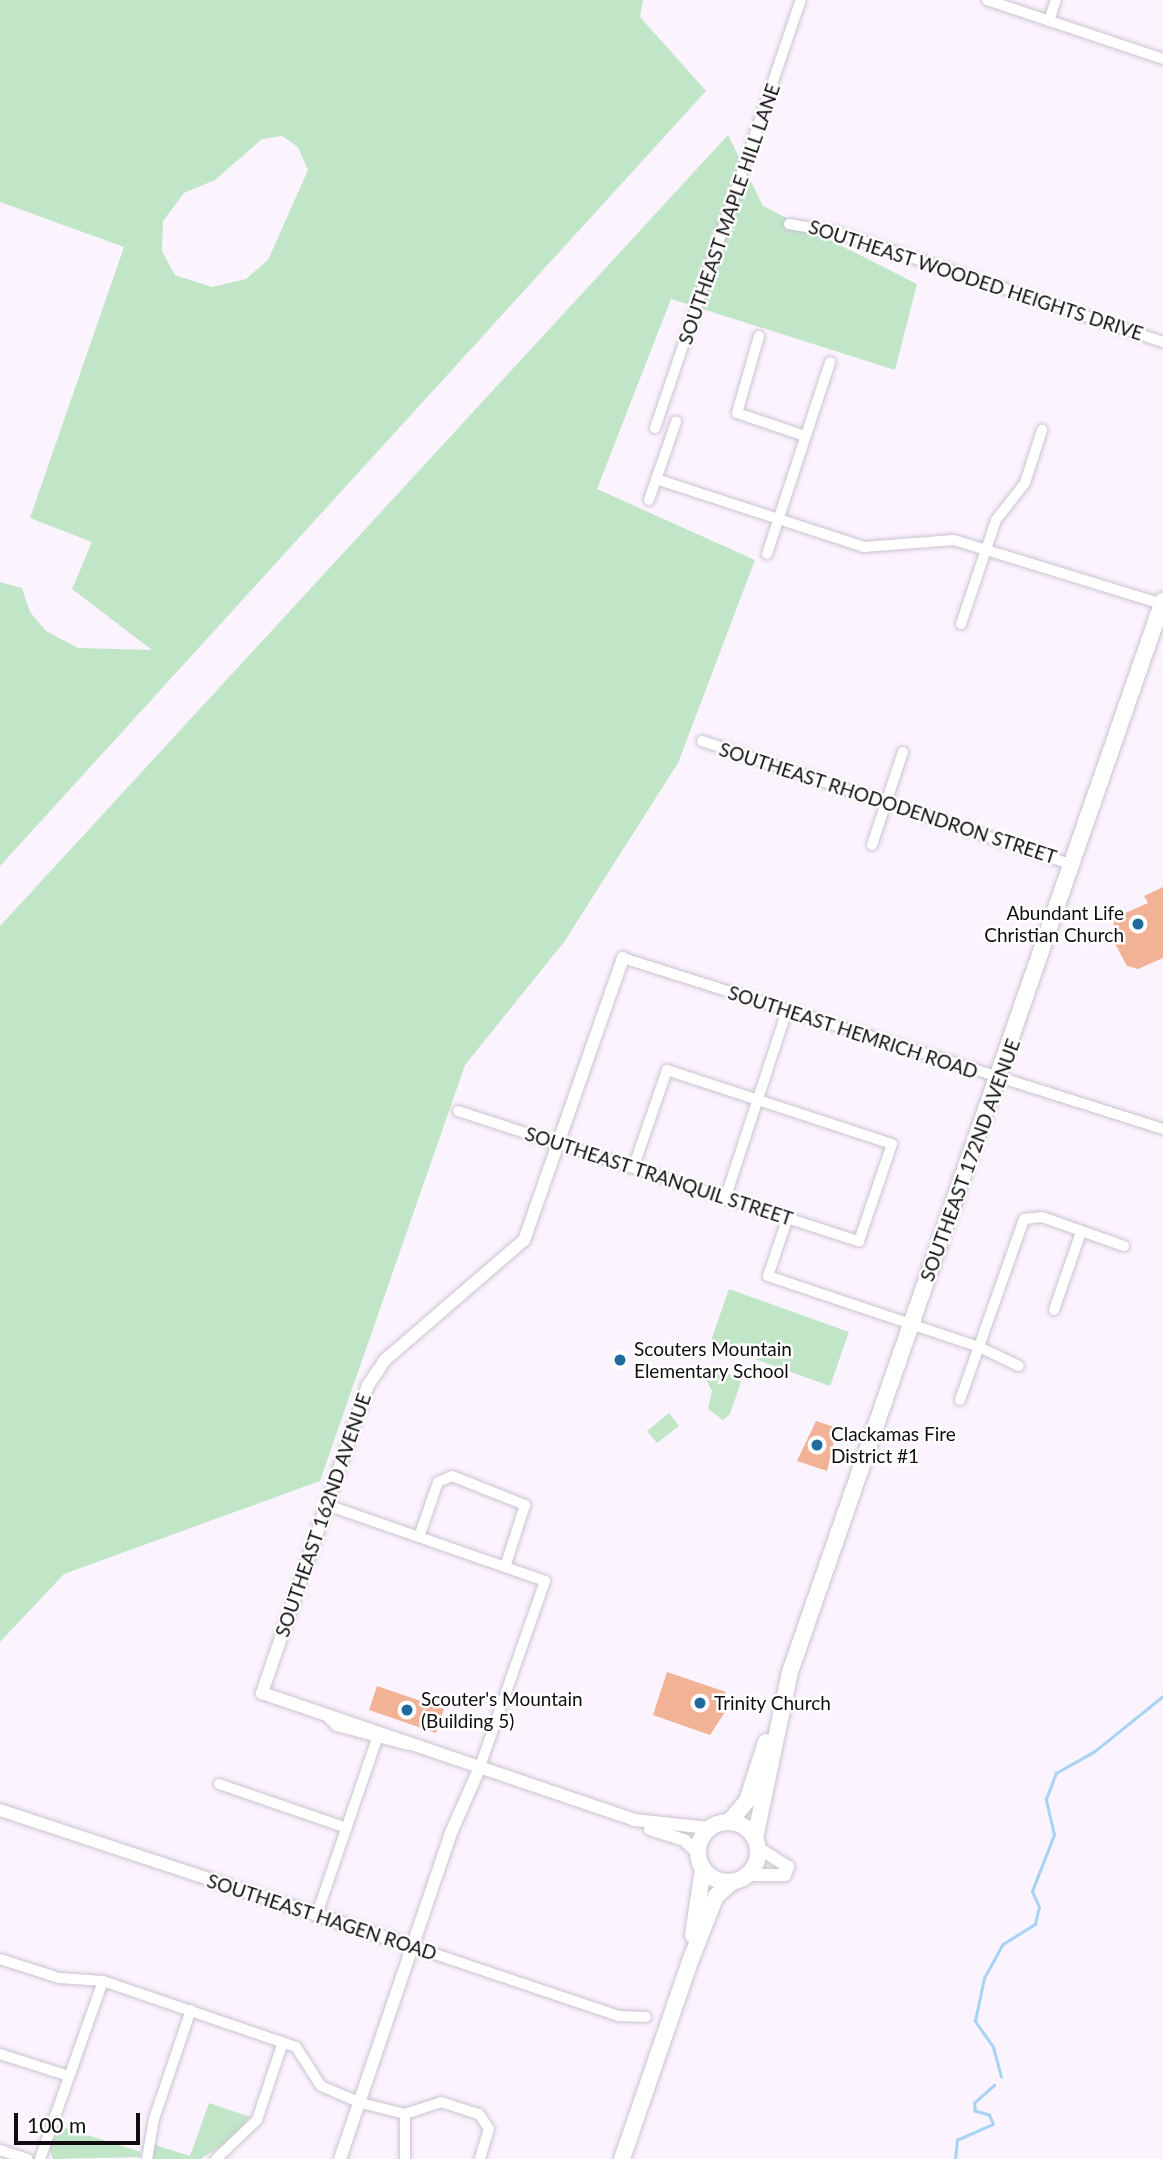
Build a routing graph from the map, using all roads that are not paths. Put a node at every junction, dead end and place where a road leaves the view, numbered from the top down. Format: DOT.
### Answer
graph roads {
  1 [pos="801,0"];
  2 [pos="987,0"];
  3 [pos="1056,0"];
  4 [pos="1049,21"];
  5 [pos="1163,59"];
  6 [pos="789,224"];
  7 [pos="759,336"];
  8 [pos="1163,342"];
  9 [pos="830,362"];
  10 [pos="676,422"];
  11 [pos="655,428"];
  12 [pos="1042,430"];
  13 [pos="805,436"];
  14 [pos="656,479"];
  15 [pos="649,500"];
  16 [pos="778,519"];
  17 [pos="987,550"];
  18 [pos="767,554"];
  19 [pos="1163,603"];
  20 [pos="961,624"];
  21 [pos="702,741"];
  22 [pos="903,752"];
  23 [pos="886,802"];
  24 [pos="872,845"];
  25 [pos="1073,865"];
  26 [pos="623,958"];
  27 [pos="787,1012"];
  28 [pos="1001,1076"];
  29 [pos="758,1100"];
  30 [pos="458,1111"];
  31 [pos="1163,1129"];
  32 [pos="561,1141"];
  33 [pos="634,1166"];
  34 [pos="726,1196"];
  35 [pos="788,1217"];
  36 [pos="1081,1231"];
  37 [pos="1124,1246"];
  38 [pos="1054,1310"];
  39 [pos="912,1325"];
  40 [pos="979,1347"];
  41 [pos="1020,1366"];
  42 [pos="960,1400"];
  43 [pos="327,1505"];
  44 [pos="419,1537"];
  45 [pos="505,1567"];
  46 [pos="328,1716"];
  47 [pos="778,1719"];
  48 [pos="377,1739"];
  49 [pos="410,1744"];
  50 [pos="480,1767"];
  51 [pos="219,1784"];
  52 [pos="0,1810"];
  53 [pos="730,1821"];
  54 [pos="642,1822"];
  55 [pos="347,1828"];
  56 [pos="709,1828"];
  57 [pos="757,1843"];
  58 [pos="700,1861"];
  59 [pos="748,1875"];
  60 [pos="732,1882"];
  61 [pos="317,1914"];
  62 [pos="414,1947"];
  63 [pos="0,1959"];
  64 [pos="691,1959"];
  65 [pos="103,1981"];
  66 [pos="191,2010"];
  67 [pos="646,2018"];
  68 [pos="284,2042"];
  69 [pos="0,2054"];
  70 [pos="68,2076"];
  71 [pos="361,2103"];
  72 [pos="405,2113"];
  73 [pos="0,2150"];
  74 [pos="28,2159"];
  75 [pos="40,2159"];
  76 [pos="147,2159"];
  77 [pos="216,2159"];
  78 [pos="340,2159"];
  79 [pos="405,2159"];
  80 [pos="480,2159"];
  81 [pos="622,2159"];
  1 -- 11 [label="street, SOUTHEAST MAPLE HILL LANE"];
  2 -- 4 [label="street"];
  3 -- 4 [label="street"];
  4 -- 5 [label="street"];
  6 -- 8 [label="street, SOUTHEAST WOODED HEIGHTS DRIVE"];
  7 -- 13 [label="street"];
  9 -- 13 [label="street"];
  10 -- 14 [label="street"];
  12 -- 17 [label="street"];
  13 -- 16 [label="street"];
  14 -- 15 [label="street"];
  14 -- 16 [label="street"];
  16 -- 17 [label="street"];
  16 -- 18 [label="street"];
  17 -- 19 [label="street"];
  17 -- 20 [label="street"];
  19 -- 25 [label="main road, SOUTHEAST 172ND AVENUE"];
  21 -- 23 [label="street, SOUTHEAST RHODODENDRON STREET"];
  22 -- 23 [label="street"];
  23 -- 24 [label="street"];
  23 -- 25 [label="street, SOUTHEAST RHODODENDRON STREET"];
  25 -- 28 [label="main road, SOUTHEAST 172ND AVENUE"];
  26 -- 27 [label="street, SOUTHEAST HEMRICH ROAD"];
  26 -- 32 [label="street, SOUTHEAST 162ND AVENUE"];
  27 -- 28 [label="street, SOUTHEAST HEMRICH ROAD"];
  27 -- 29 [label="street"];
  28 -- 31 [label="street, SOUTHEAST HEMRICH ROAD"];
  28 -- 39 [label="main road, SOUTHEAST 172ND AVENUE"];
  29 -- 33 [label="street"];
  29 -- 34 [label="street"];
  29 -- 35 [label="street, SOUTHEAST TRANQUIL STREET"];
  30 -- 32 [label="street, SOUTHEAST TRANQUIL STREET"];
  32 -- 33 [label="street, SOUTHEAST TRANQUIL STREET"];
  32 -- 43 [label="street, SOUTHEAST 162ND AVENUE"];
  33 -- 34 [label="street, SOUTHEAST TRANQUIL STREET"];
  34 -- 35 [label="street, SOUTHEAST TRANQUIL STREET"];
  35 -- 39 [label="street"];
  36 -- 37 [label="street"];
  36 -- 38 [label="street"];
  36 -- 40 [label="street"];
  39 -- 40 [label="street"];
  39 -- 47 [label="main road, SOUTHEAST 172ND AVENUE"];
  40 -- 41 [label="street"];
  40 -- 42 [label="street"];
  43 -- 44 [label="street"];
  43 -- 46 [label="street, SOUTHEAST 162ND AVENUE"];
  44 -- 45 [label="street"];
  44 -- 45 [label="street"];
  45 -- 50 [label="street"];
  46 -- 48 [label="street"];
  46 -- 49 [label="street"];
  47 -- 53 [label="main road, SOUTHEAST 172ND AVENUE"];
  47 -- 57 [label="main road, SOUTHEAST 172ND AVENUE"];
  48 -- 49 [label="street"];
  48 -- 55 [label="street"];
  49 -- 50 [label="street"];
  50 -- 54 [label="street"];
  50 -- 62 [label="street"];
  51 -- 55 [label="street"];
  52 -- 61 [label="street, SOUTHEAST HAGEN ROAD"];
  53 -- 56 [label="main road"];
  53 -- 57 [label="main road"];
  54 -- 56 [label="street"];
  54 -- 58 [label="street"];
  55 -- 61 [label="street"];
  56 -- 58 [label="main road"];
  57 -- 59 [label="main road, SOUTHEAST 172ND AVENUE"];
  57 -- 59 [label="street"];
  58 -- 60 [label="main road"];
  58 -- 64 [label="main road"];
  59 -- 60 [label="main road"];
  60 -- 64 [label="main road"];
  61 -- 62 [label="street, SOUTHEAST HAGEN ROAD"];
  62 -- 67 [label="street, SOUTHEAST HAGEN ROAD"];
  62 -- 71 [label="street"];
  63 -- 65 [label="street"];
  64 -- 81 [label="main road"];
  65 -- 66 [label="street"];
  65 -- 70 [label="street"];
  66 -- 68 [label="street"];
  66 -- 76 [label="street"];
  68 -- 71 [label="street"];
  68 -- 77 [label="street"];
  69 -- 70 [label="street"];
  70 -- 75 [label="street"];
  71 -- 72 [label="street"];
  71 -- 78 [label="street"];
  72 -- 79 [label="street"];
  72 -- 80 [label="street"];
  73 -- 74 [label="street"];
}
